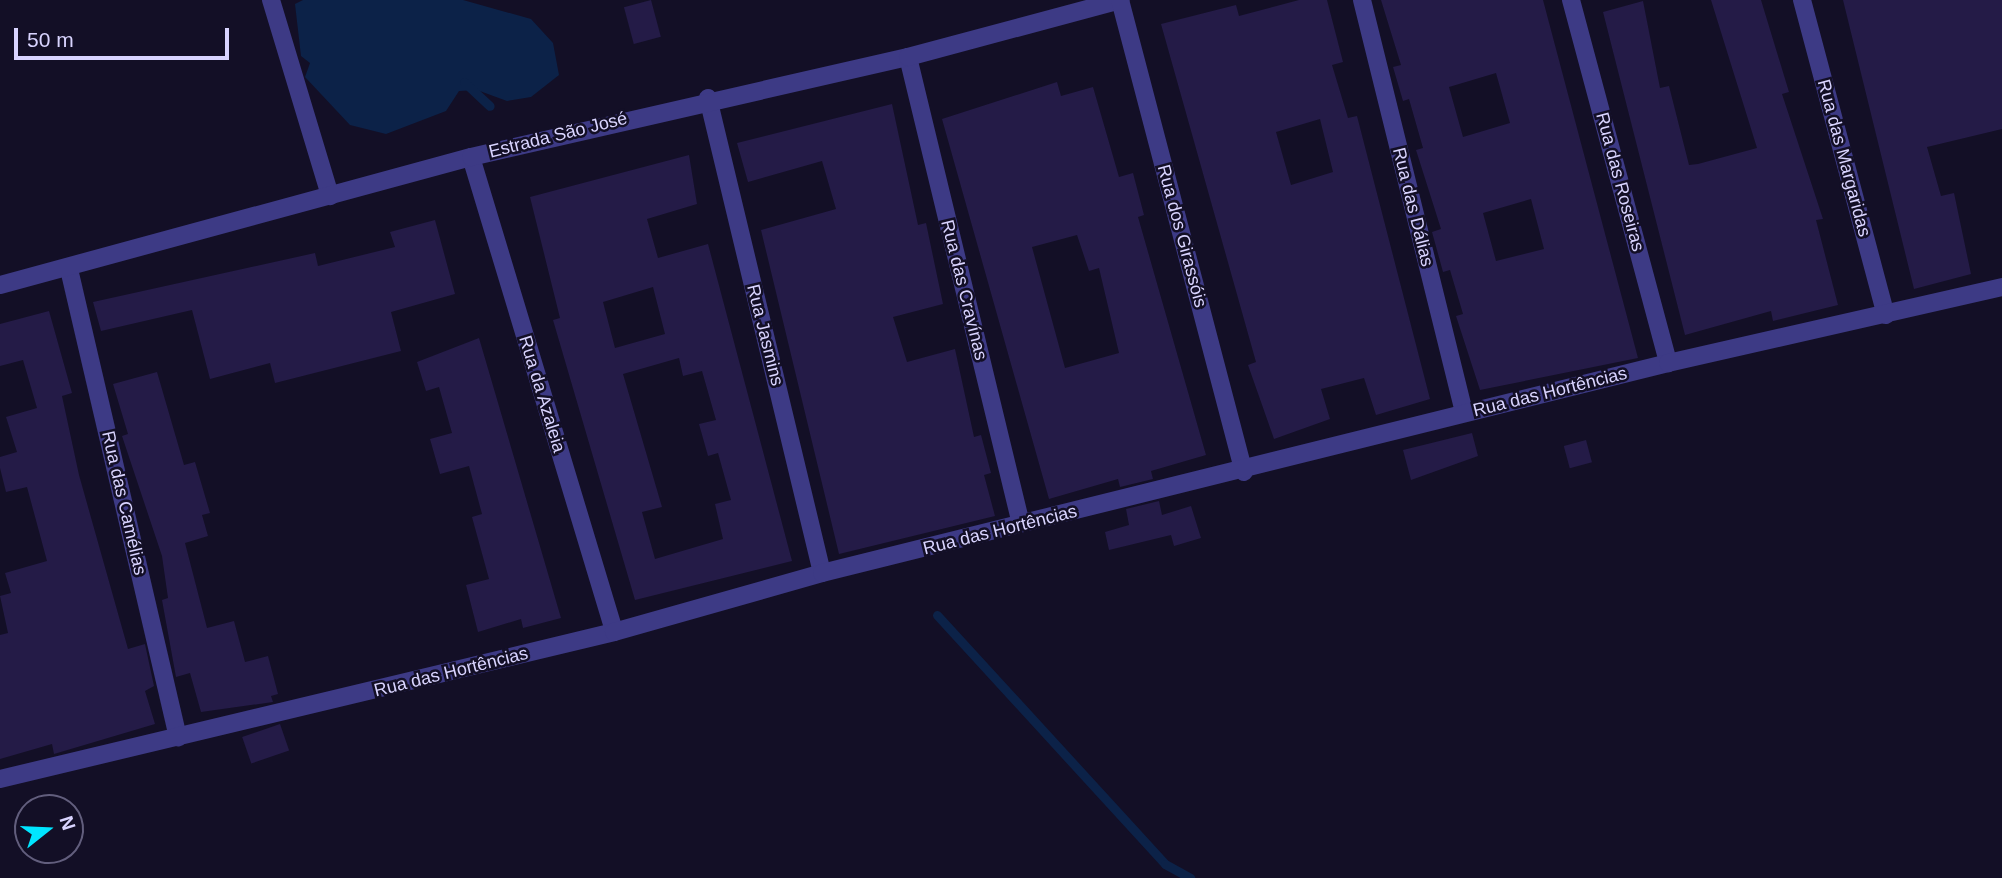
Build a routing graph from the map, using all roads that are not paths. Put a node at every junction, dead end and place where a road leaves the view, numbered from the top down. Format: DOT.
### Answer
graph roads {
  1 [pos="271,0"];
  2 [pos="1120,0"];
  3 [pos="1362,0"];
  4 [pos="1572,0"];
  5 [pos="1802,0"];
  6 [pos="908,57"];
  7 [pos="708,98"];
  8 [pos="471,157"];
  9 [pos="330,196"];
  10 [pos="69,268"];
  11 [pos="0,285"];
  12 [pos="2002,287"];
  13 [pos="1886,315"];
  14 [pos="1668,363"];
  15 [pos="1464,413"];
  16 [pos="1244,472"];
  17 [pos="1021,524"];
  18 [pos="822,573"];
  19 [pos="614,632"];
  20 [pos="178,738"];
  21 [pos="0,779"];
  1 -- 9 [label="street"];
  2 -- 6 [label="street, Estrada São José"];
  2 -- 16 [label="street, Rua dos Girassóis"];
  3 -- 15 [label="street, Rua das Dálias"];
  4 -- 14 [label="street, Rua das Roseiras"];
  5 -- 13 [label="street, Rua das Margaridas"];
  6 -- 7 [label="street, Estrada São José"];
  6 -- 17 [label="street, Rua das Cravínas"];
  7 -- 8 [label="street, Estrada São José"];
  7 -- 18 [label="street, Rua Jasmins"];
  8 -- 9 [label="street, Estrada São José"];
  8 -- 19 [label="street, Rua da Azaleia"];
  9 -- 10 [label="street, Estrada São José"];
  10 -- 11 [label="street, Estrada São José"];
  10 -- 20 [label="street, Rua das Camélias"];
  12 -- 13 [label="street, Rua das Hortências"];
  13 -- 14 [label="street, Rua das Hortências"];
  14 -- 15 [label="street, Rua das Hortências"];
  15 -- 16 [label="street, Rua das Hortências"];
  16 -- 17 [label="street, Rua das Hortências"];
  17 -- 18 [label="street, Rua das Hortências"];
  18 -- 19 [label="street, Rua das Hortências"];
  19 -- 20 [label="street, Rua das Hortências"];
  20 -- 21 [label="street, Rua das Hortências"];
}
